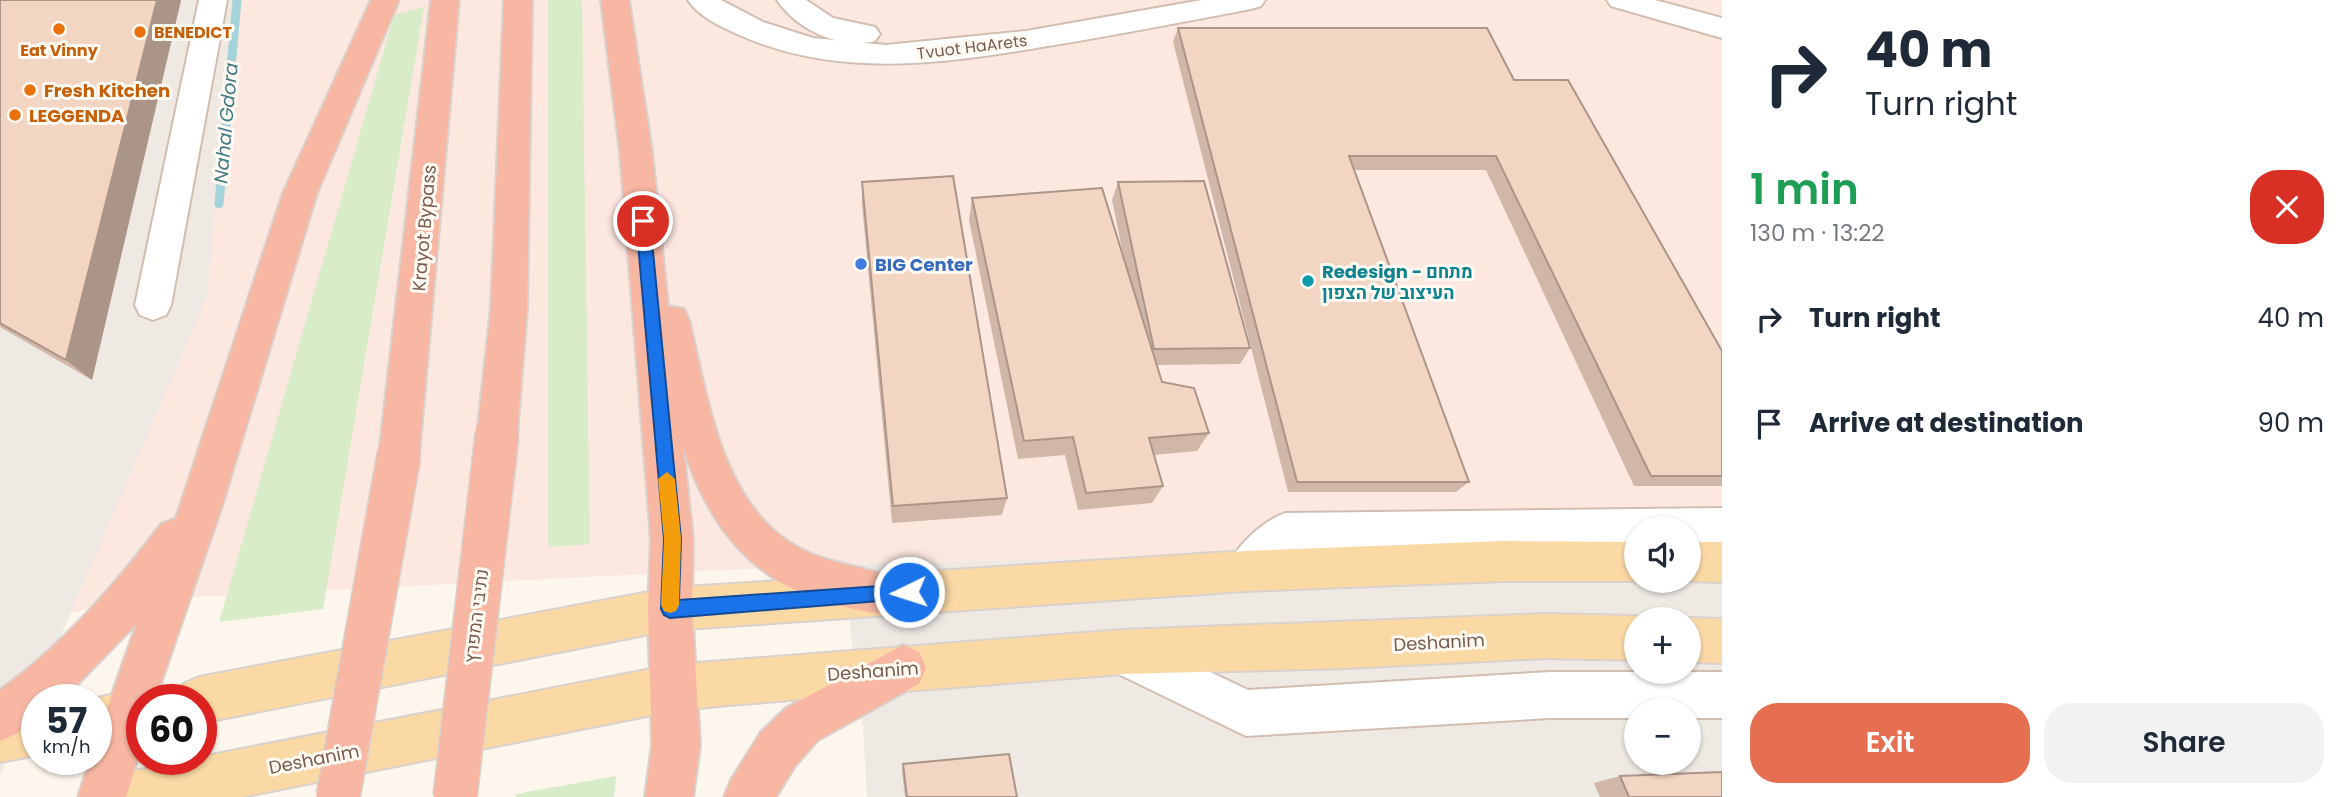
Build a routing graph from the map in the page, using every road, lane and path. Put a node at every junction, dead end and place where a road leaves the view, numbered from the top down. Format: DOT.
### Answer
graph roads {
  1 [pos="213,0"];
  2 [pos="385,0"];
  3 [pos="445,0"];
  4 [pos="518,0"];
  5 [pos="614,0"];
  6 [pos="702,0"];
  7 [pos="791,0"];
  8 [pos="1251,0"];
  9 [pos="1621,0"];
  10 [pos="1722,28"];
  11 [pos="983,46"];
  12 [pos="640,195"];
  13 [pos="153,305"];
  14 [pos="201,506"];
  15 [pos="1722,527"];
  16 [pos="1624,562"];
  17 [pos="1701,562"];
  18 [pos="1722,562"];
  19 [pos="1246,571"];
  20 [pos="881,594"];
  21 [pos="670,609"];
  22 [pos="1624,638"];
  23 [pos="1701,640"];
  24 [pos="1722,640"];
  25 [pos="1122,652"];
  26 [pos="903,668"];
  27 [pos="672,688"];
  28 [pos="1722,695"];
  29 [pos="217,697"];
  30 [pos="122,715"];
  31 [pos="0,718"];
  32 [pos="21,735"];
  33 [pos="0,739"];
  34 [pos="102,797"];
  35 [pos="120,797"];
  36 [pos="338,797"];
  37 [pos="455,797"];
  38 [pos="669,797"];
  39 [pos="748,797"];
  1 -- 13 [label="street"];
  2 -- 14 [label="highway"];
  3 -- 36 [label="highway, Krayot Bypass, bridge"];
  4 -- 37 [label="highway, נתיבי המפרץ, bridge"];
  5 -- 12 [label="highway"];
  6 -- 11 [label="street, Tvuot HaArets"];
  7 -- 11 [label="street"];
  8 -- 11 [label="street, Tvuot HaArets"];
  9 -- 10 [label="street"];
  12 -- 20 [label="highway"];
  12 -- 21 [label="highway"];
  14 -- 30 [label="highway"];
  14 -- 31 [label="highway"];
  15 -- 19 [label="street"];
  16 -- 19 [label="main road"];
  17 -- 18 [label="main road"];
  19 -- 20 [label="main road"];
  20 -- 21 [label="main road"];
  21 -- 27 [label="highway"];
  21 -- 29 [label="main road"];
  22 -- 25 [label="main road, Deshanim"];
  23 -- 24 [label="main road"];
  25 -- 26 [label="main road, Deshanim"];
  25 -- 28 [label="street"];
  26 -- 27 [label="main road, Deshanim"];
  26 -- 39 [label="highway"];
  27 -- 35 [label="main road, Deshanim"];
  27 -- 38 [label="highway"];
  30 -- 34 [label="highway"];
  32 -- 33 [label="main road"];
}
